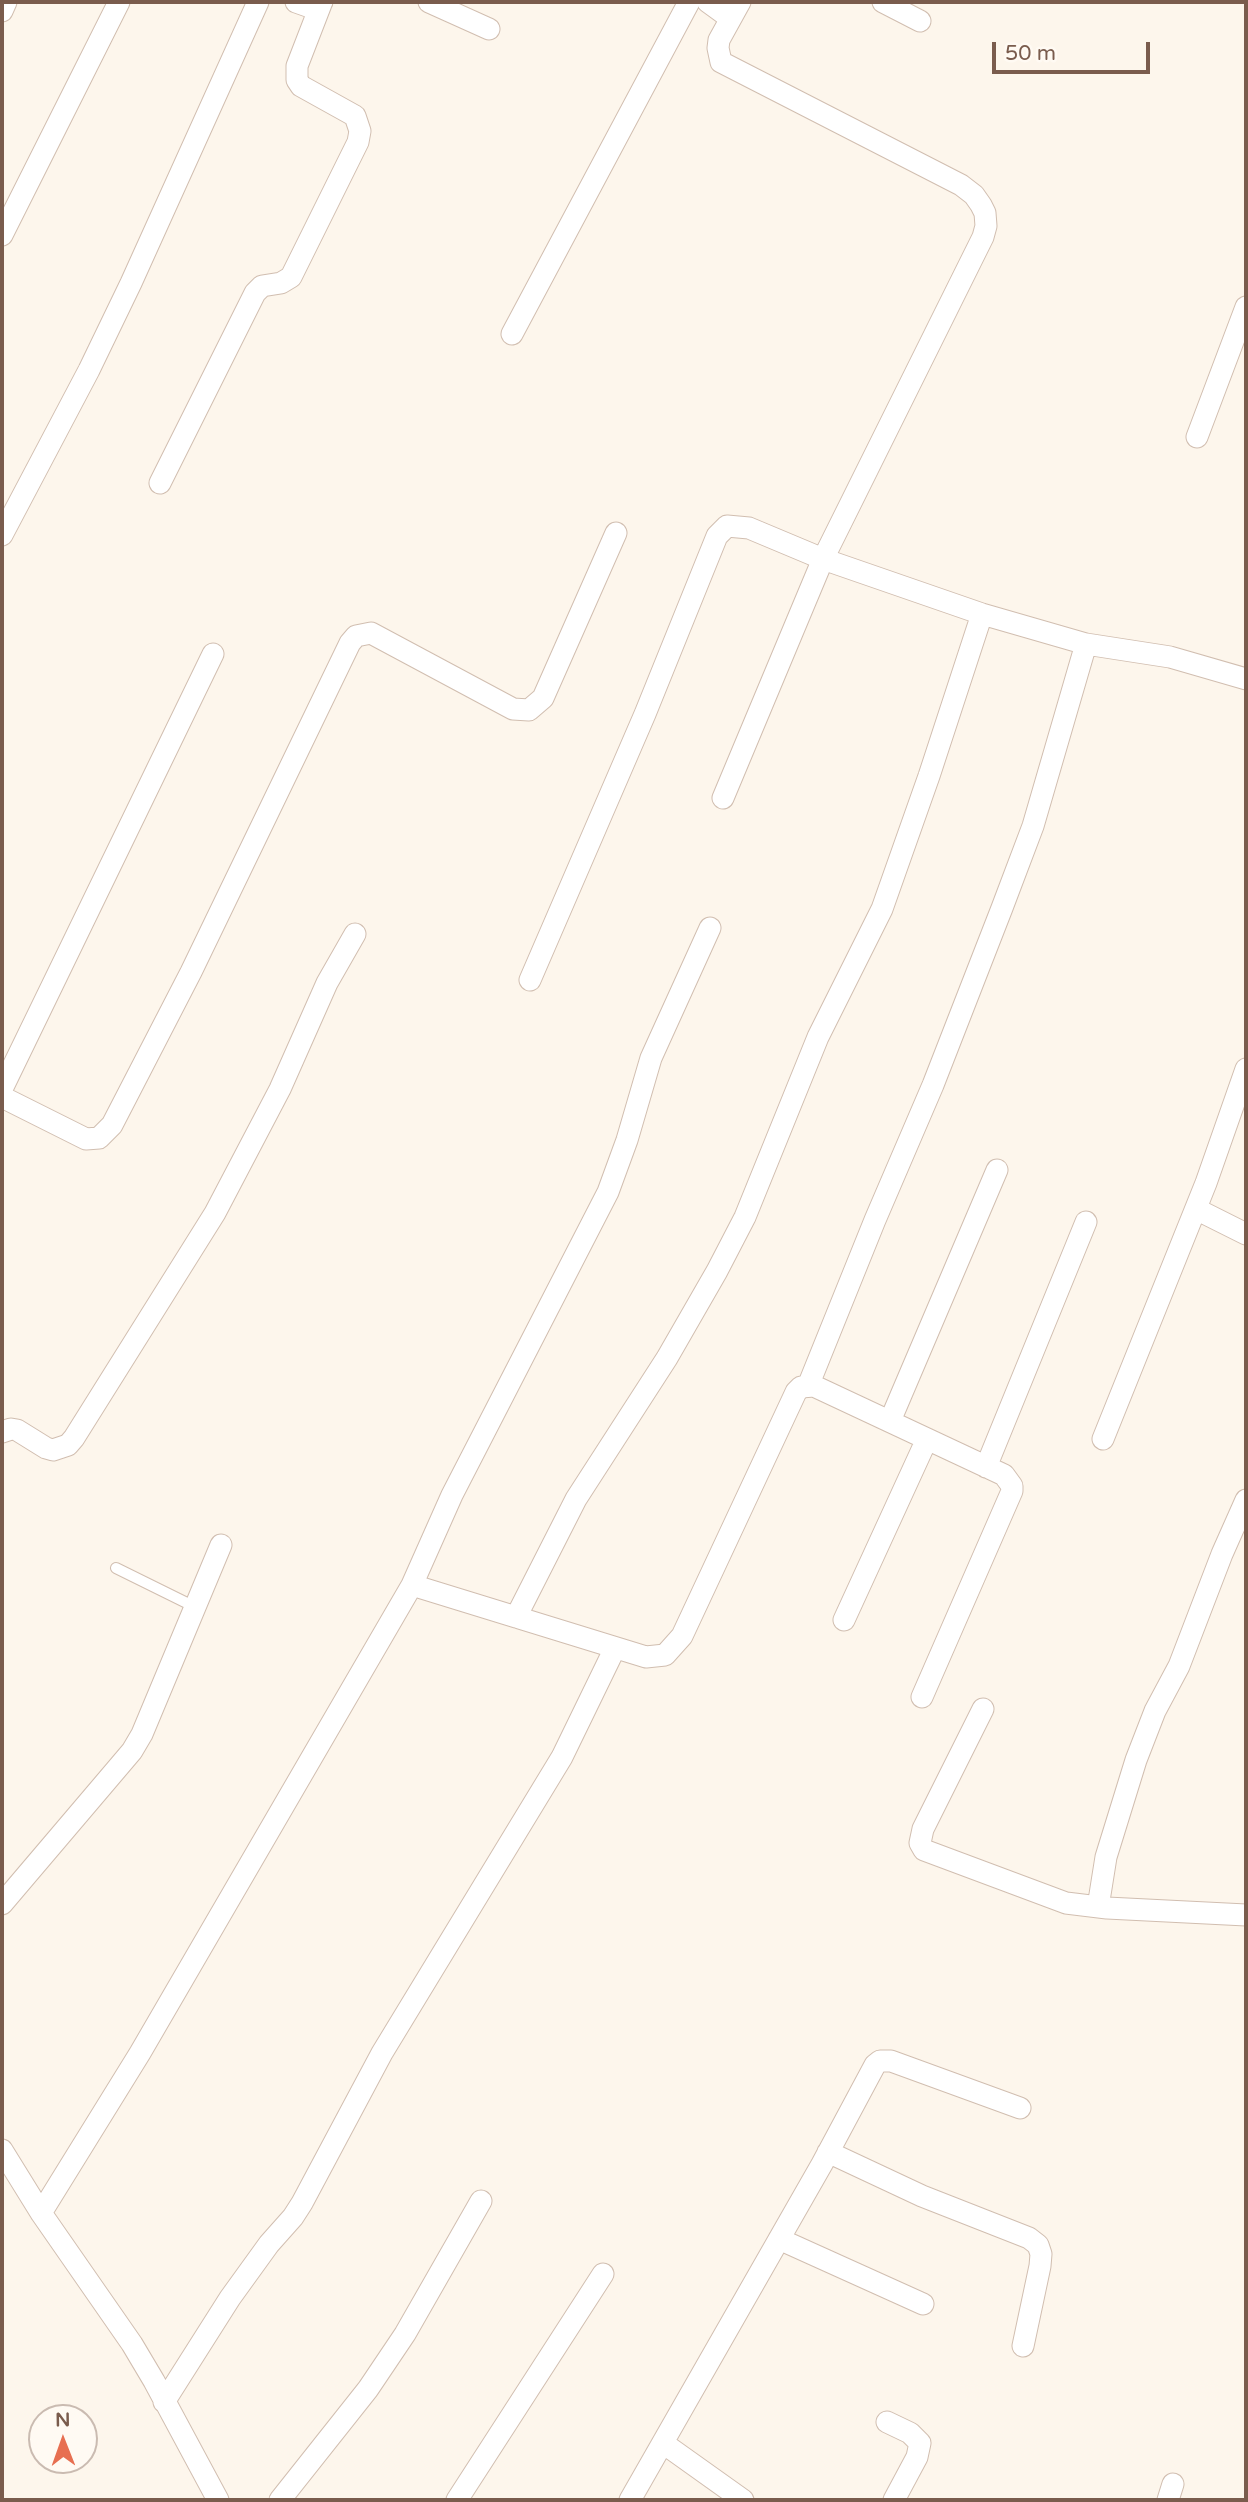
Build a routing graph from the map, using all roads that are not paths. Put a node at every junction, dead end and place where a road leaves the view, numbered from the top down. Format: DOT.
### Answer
graph roads {
  1 [pos="6,2"];
  2 [pos="119,2"];
  3 [pos="258,2"];
  4 [pos="296,2"];
  5 [pos="429,2"];
  6 [pos="689,2"];
  7 [pos="708,2"];
  8 [pos="883,2"];
  9 [pos="322,3"];
  10 [pos="2,10"];
  11 [pos="735,10"];
  12 [pos="920,21"];
  13 [pos="489,29"];
  14 [pos="2,235"];
  15 [pos="1246,307"];
  16 [pos="512,334"];
  17 [pos="1198,437"];
  18 [pos="160,483"];
  19 [pos="617,533"];
  20 [pos="2,535"];
  21 [pos="823,559"];
  22 [pos="982,614"];
  23 [pos="1086,644"];
  24 [pos="214,654"];
  25 [pos="1246,679"];
  26 [pos="723,798"];
  27 [pos="709,928"];
  28 [pos="355,934"];
  29 [pos="530,980"];
  30 [pos="1246,1069"];
  31 [pos="2,1089"];
  32 [pos="2,1097"];
  33 [pos="997,1170"];
  34 [pos="1196,1209"];
  35 [pos="1086,1222"];
  36 [pos="1246,1234"];
  37 [pos="808,1385"];
  38 [pos="890,1421"];
  39 [pos="2,1432"];
  40 [pos="927,1439"];
  41 [pos="1103,1439"];
  42 [pos="986,1466"];
  43 [pos="1246,1500"];
  44 [pos="221,1545"];
  45 [pos="116,1568"];
  46 [pos="412,1585"];
  47 [pos="195,1607"];
  48 [pos="516,1617"];
  49 [pos="844,1620"];
  50 [pos="615,1648"];
  51 [pos="922,1697"];
  52 [pos="983,1709"];
  53 [pos="2,1904"];
  54 [pos="1098,1907"];
  55 [pos="1246,1915"];
  56 [pos="1020,2108"];
  57 [pos="2,2150"];
  58 [pos="828,2152"];
  59 [pos="481,2201"];
  60 [pos="41,2213"];
  61 [pos="779,2239"];
  62 [pos="603,2274"];
  63 [pos="923,2304"];
  64 [pos="1023,2346"];
  65 [pos="164,2402"];
  66 [pos="887,2422"];
  67 [pos="663,2443"];
  68 [pos="218,2500"];
  69 [pos="280,2500"];
  70 [pos="457,2500"];
  71 [pos="630,2500"];
  72 [pos="743,2500"];
  73 [pos="894,2500"];
  1 -- 10 [label="street"];
  2 -- 14 [label="street"];
  3 -- 20 [label="street"];
  4 -- 9 [label="street"];
  5 -- 13 [label="street"];
  6 -- 16 [label="street"];
  7 -- 11 [label="street"];
  8 -- 12 [label="street"];
  9 -- 18 [label="street"];
  11 -- 21 [label="street"];
  15 -- 17 [label="street"];
  19 -- 32 [label="street"];
  21 -- 22 [label="street"];
  21 -- 26 [label="street"];
  21 -- 29 [label="street"];
  22 -- 23 [label="street"];
  22 -- 48 [label="street"];
  23 -- 25 [label="street"];
  23 -- 37 [label="street"];
  24 -- 31 [label="street"];
  27 -- 46 [label="street"];
  28 -- 39 [label="street"];
  30 -- 34 [label="street"];
  33 -- 38 [label="street"];
  34 -- 36 [label="street"];
  34 -- 41 [label="street"];
  35 -- 42 [label="street"];
  37 -- 38 [label="street"];
  37 -- 50 [label="street"];
  38 -- 40 [label="street"];
  40 -- 42 [label="street"];
  40 -- 49 [label="street"];
  42 -- 51 [label="street"];
  43 -- 54 [label="street"];
  44 -- 47 [label="street"];
  45 -- 47 [label="lane"];
  46 -- 48 [label="street"];
  46 -- 60 [label="street"];
  47 -- 53 [label="street"];
  48 -- 50 [label="street"];
  50 -- 65 [label="street"];
  52 -- 54 [label="street"];
  54 -- 55 [label="street"];
  56 -- 58 [label="street"];
  57 -- 60 [label="street"];
  58 -- 61 [label="street"];
  58 -- 64 [label="street"];
  59 -- 69 [label="street"];
  60 -- 65 [label="street"];
  61 -- 63 [label="street"];
  61 -- 67 [label="street"];
  62 -- 70 [label="street"];
  65 -- 68 [label="street"];
  66 -- 73 [label="street"];
  67 -- 71 [label="street"];
  67 -- 72 [label="street"];
}
